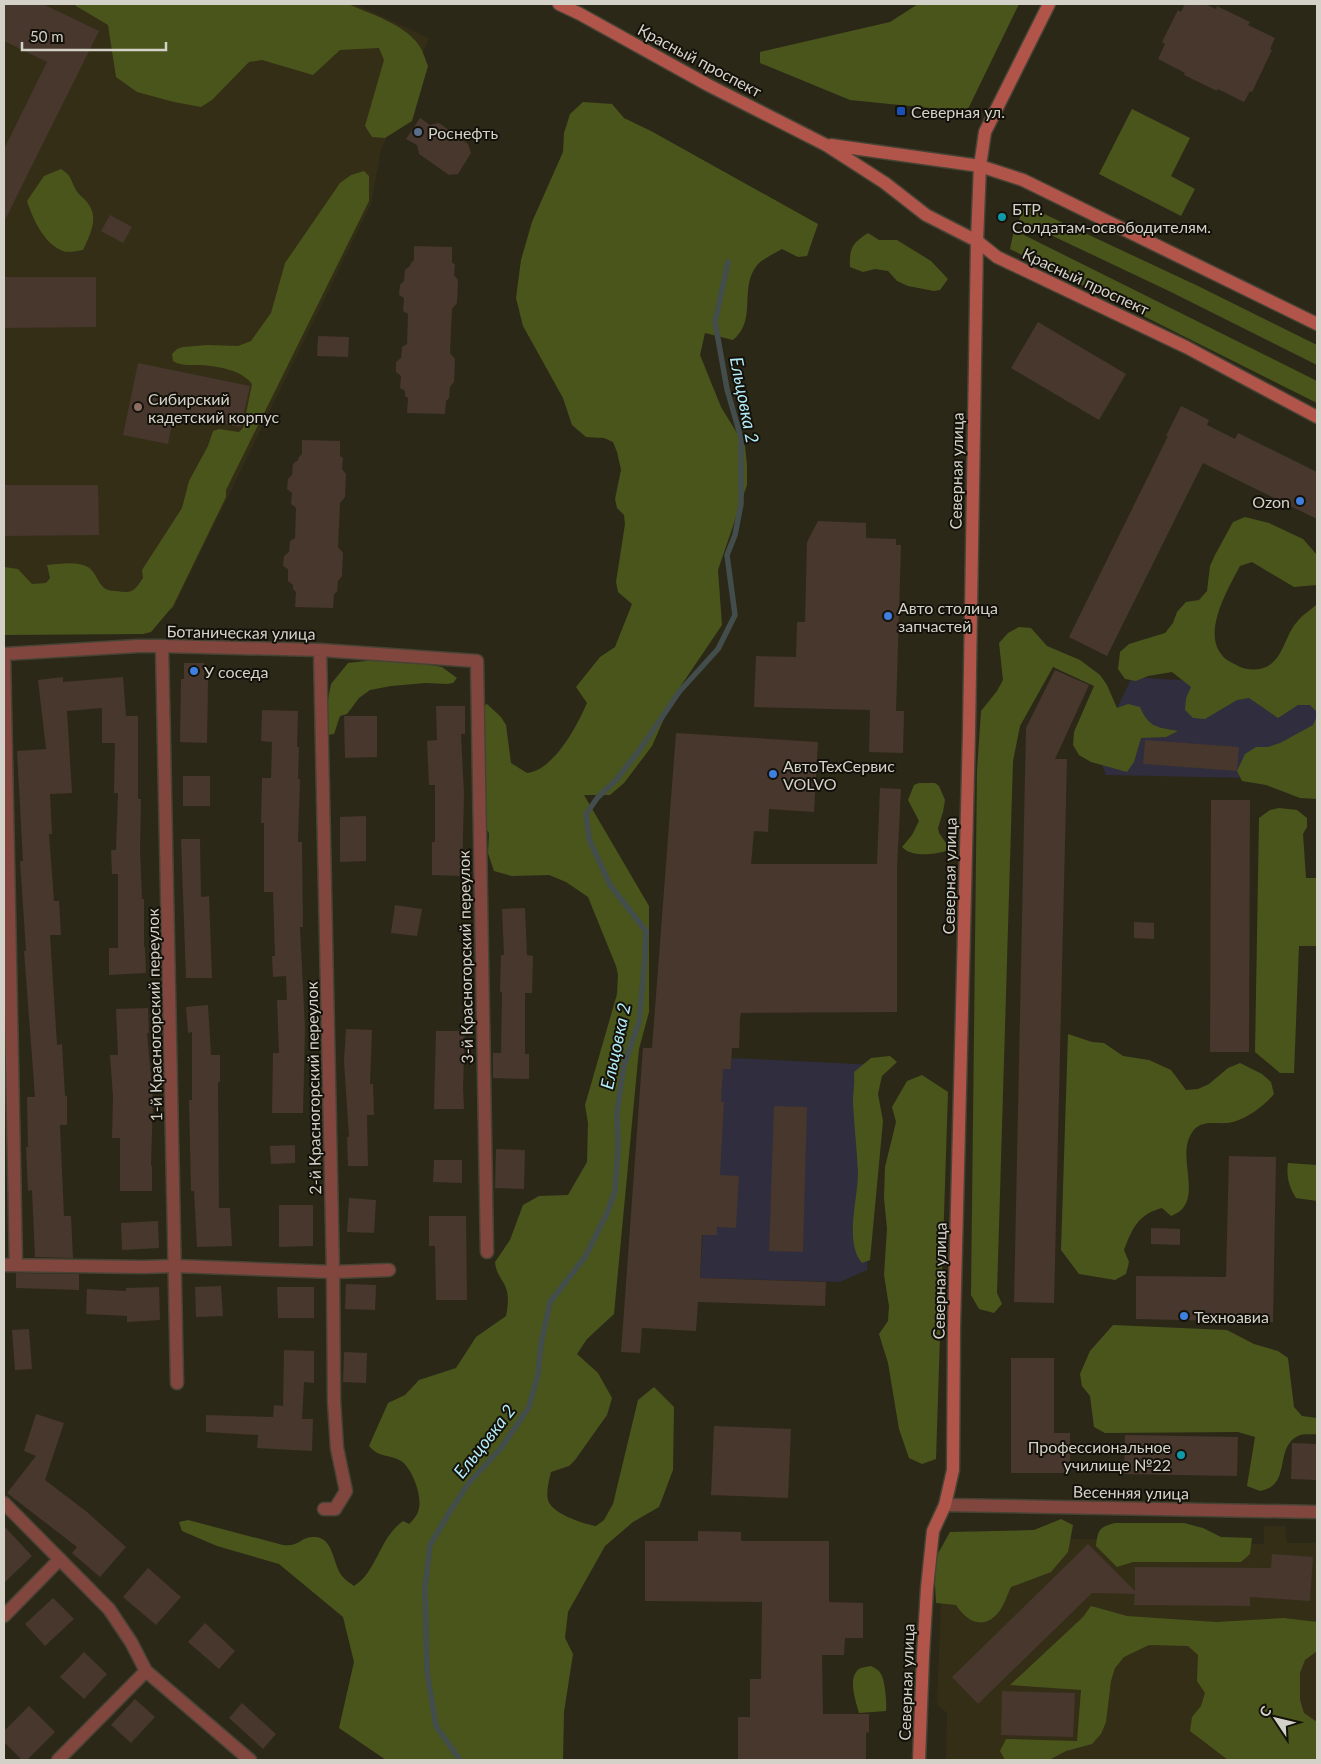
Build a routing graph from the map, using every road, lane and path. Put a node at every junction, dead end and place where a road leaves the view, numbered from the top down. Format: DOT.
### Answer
graph roads {
  1 [pos="559,4"];
  2 [pos="1049,4"];
  3 [pos="826,144"];
  4 [pos="980,166"];
  5 [pos="977,242"];
  6 [pos="1317,324"];
  7 [pos="1317,417"];
  8 [pos="162,646"];
  9 [pos="320,650"];
  10 [pos="4,654"];
  11 [pos="477,661"];
  12 [pos="487,1252"];
  13 [pos="10,1265"];
  14 [pos="175,1266"];
  15 [pos="389,1270"];
  16 [pos="333,1272"];
  17 [pos="177,1383"];
  18 [pos="4,1503"];
  19 [pos="945,1505"];
  20 [pos="324,1509"];
  21 [pos="1317,1512"];
  22 [pos="60,1559"];
  23 [pos="4,1616"];
  24 [pos="146,1671"];
  25 [pos="58,1760"];
  26 [pos="250,1760"];
  27 [pos="920,1760"];
  1 -- 3 [label="main road, Красный проспект"];
  2 -- 4 [label="main road, Северная улица"];
  3 -- 4 [label="main road, Красный проспект"];
  3 -- 5 [label="main road, Красный проспект"];
  4 -- 5 [label="main road, Северная улица"];
  4 -- 6 [label="main road, Красный проспект"];
  5 -- 7 [label="main road, Красный проспект"];
  5 -- 19 [label="main road, Северная улица"];
  8 -- 9 [label="street, Ботаническая улица"];
  8 -- 10 [label="street, Ботаническая улица"];
  8 -- 14 [label="street, 1-й Красногорский переулок"];
  9 -- 11 [label="street, Ботаническая улица"];
  9 -- 16 [label="street, 2-й Красногорский переулок"];
  10 -- 13 [label="street"];
  11 -- 12 [label="street, 3-й Красногорский переулок"];
  13 -- 14 [label="street"];
  14 -- 16 [label="street"];
  14 -- 17 [label="street, 1-й Красногорский переулок"];
  15 -- 16 [label="street"];
  16 -- 20 [label="street, 2-й Красногорский переулок"];
  18 -- 22 [label="street"];
  19 -- 21 [label="street, Весенняя улица"];
  19 -- 27 [label="main road, Северная улица"];
  22 -- 23 [label="street"];
  22 -- 24 [label="street"];
  24 -- 25 [label="street"];
  24 -- 26 [label="street"];
}
